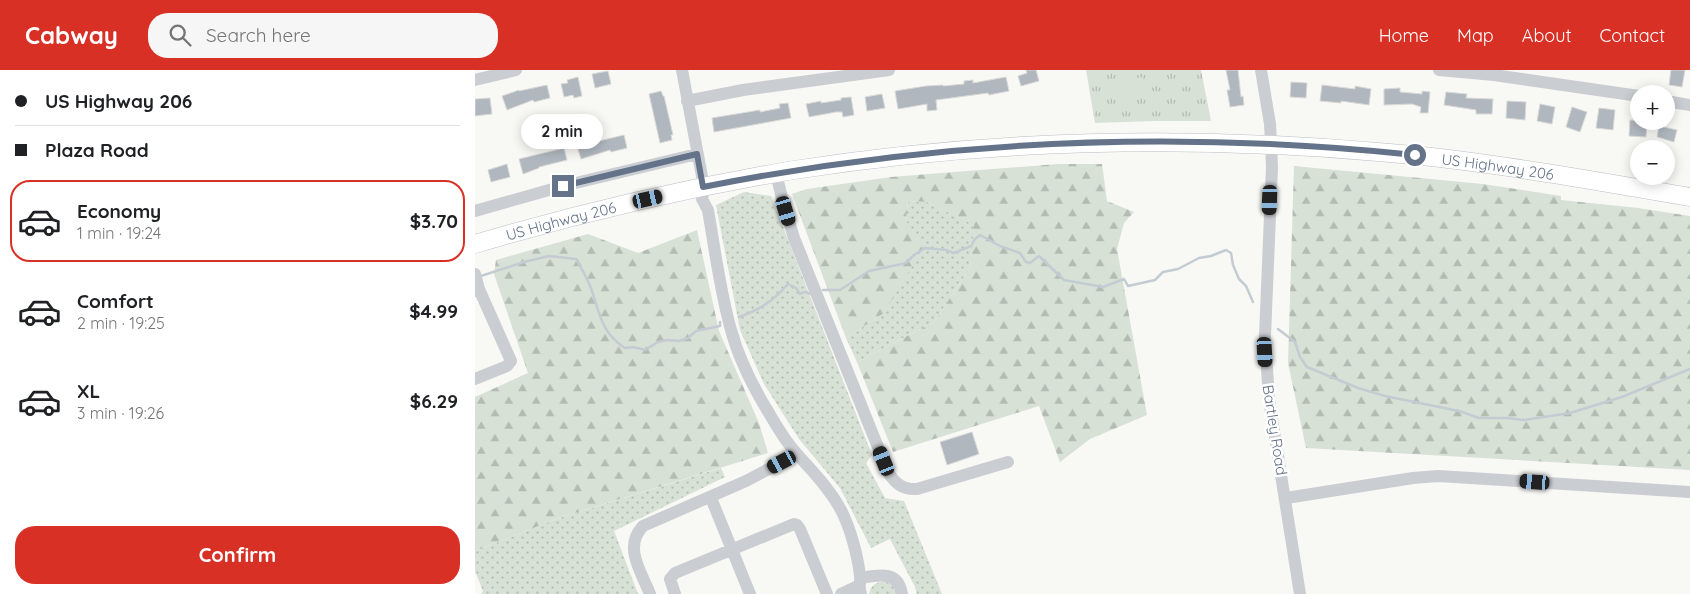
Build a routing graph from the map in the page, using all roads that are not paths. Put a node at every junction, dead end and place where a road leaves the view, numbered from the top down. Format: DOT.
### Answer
graph roads {
  1 [pos="516,70"];
  2 [pos="682,70"];
  3 [pos="889,70"];
  4 [pos="1261,70"];
  5 [pos="1439,70"];
  6 [pos="807,75"];
  7 [pos="475,80"];
  8 [pos="1630,95"];
  9 [pos="687,101"];
  10 [pos="1675,102"];
  11 [pos="1690,105"];
  12 [pos="1271,144"];
  13 [pos="697,154"];
  14 [pos="777,173"];
  15 [pos="703,187"];
  16 [pos="1690,197"];
  17 [pos="475,211"];
  18 [pos="475,244"];
  19 [pos="475,274"];
  20 [pos="476,288"];
  21 [pos="475,379"];
  22 [pos="795,452"];
  23 [pos="1007,462"];
  24 [pos="1690,492"];
  25 [pos="711,498"];
  26 [pos="1286,498"];
  27 [pos="731,549"];
  28 [pos="860,586"];
  29 [pos="650,594"];
  30 [pos="675,594"];
  31 [pos="750,594"];
  32 [pos="827,594"];
  33 [pos="841,594"];
  34 [pos="903,594"];
  35 [pos="1300,594"];
  1 -- 7 [label="street"];
  2 -- 9 [label="street"];
  3 -- 6 [label="street"];
  4 -- 12 [label="street, Bartley Road"];
  5 -- 8 [label="street"];
  6 -- 9 [label="street"];
  9 -- 13 [label="street"];
  10 -- 11 [label="street"];
  12 -- 14 [label="highway, US Highway 206"];
  12 -- 16 [label="highway, US Highway 206"];
  12 -- 26 [label="street, Bartley Road"];
  13 -- 15 [label="street"];
  13 -- 17 [label="street"];
  14 -- 15 [label="highway, US Highway 206"];
  14 -- 23 [label="street"];
  15 -- 18 [label="highway, US Highway 206"];
  15 -- 22 [label="street"];
  19 -- 20 [label="street"];
  20 -- 21 [label="street"];
  22 -- 25 [label="street"];
  22 -- 28 [label="street"];
  24 -- 26 [label="street"];
  25 -- 27 [label="street"];
  25 -- 29 [label="street"];
  26 -- 35 [label="street, Bartley Road"];
  27 -- 30 [label="street"];
  27 -- 31 [label="street"];
  27 -- 32 [label="street"];
  28 -- 33 [label="street"];
  28 -- 34 [label="street"];
}
